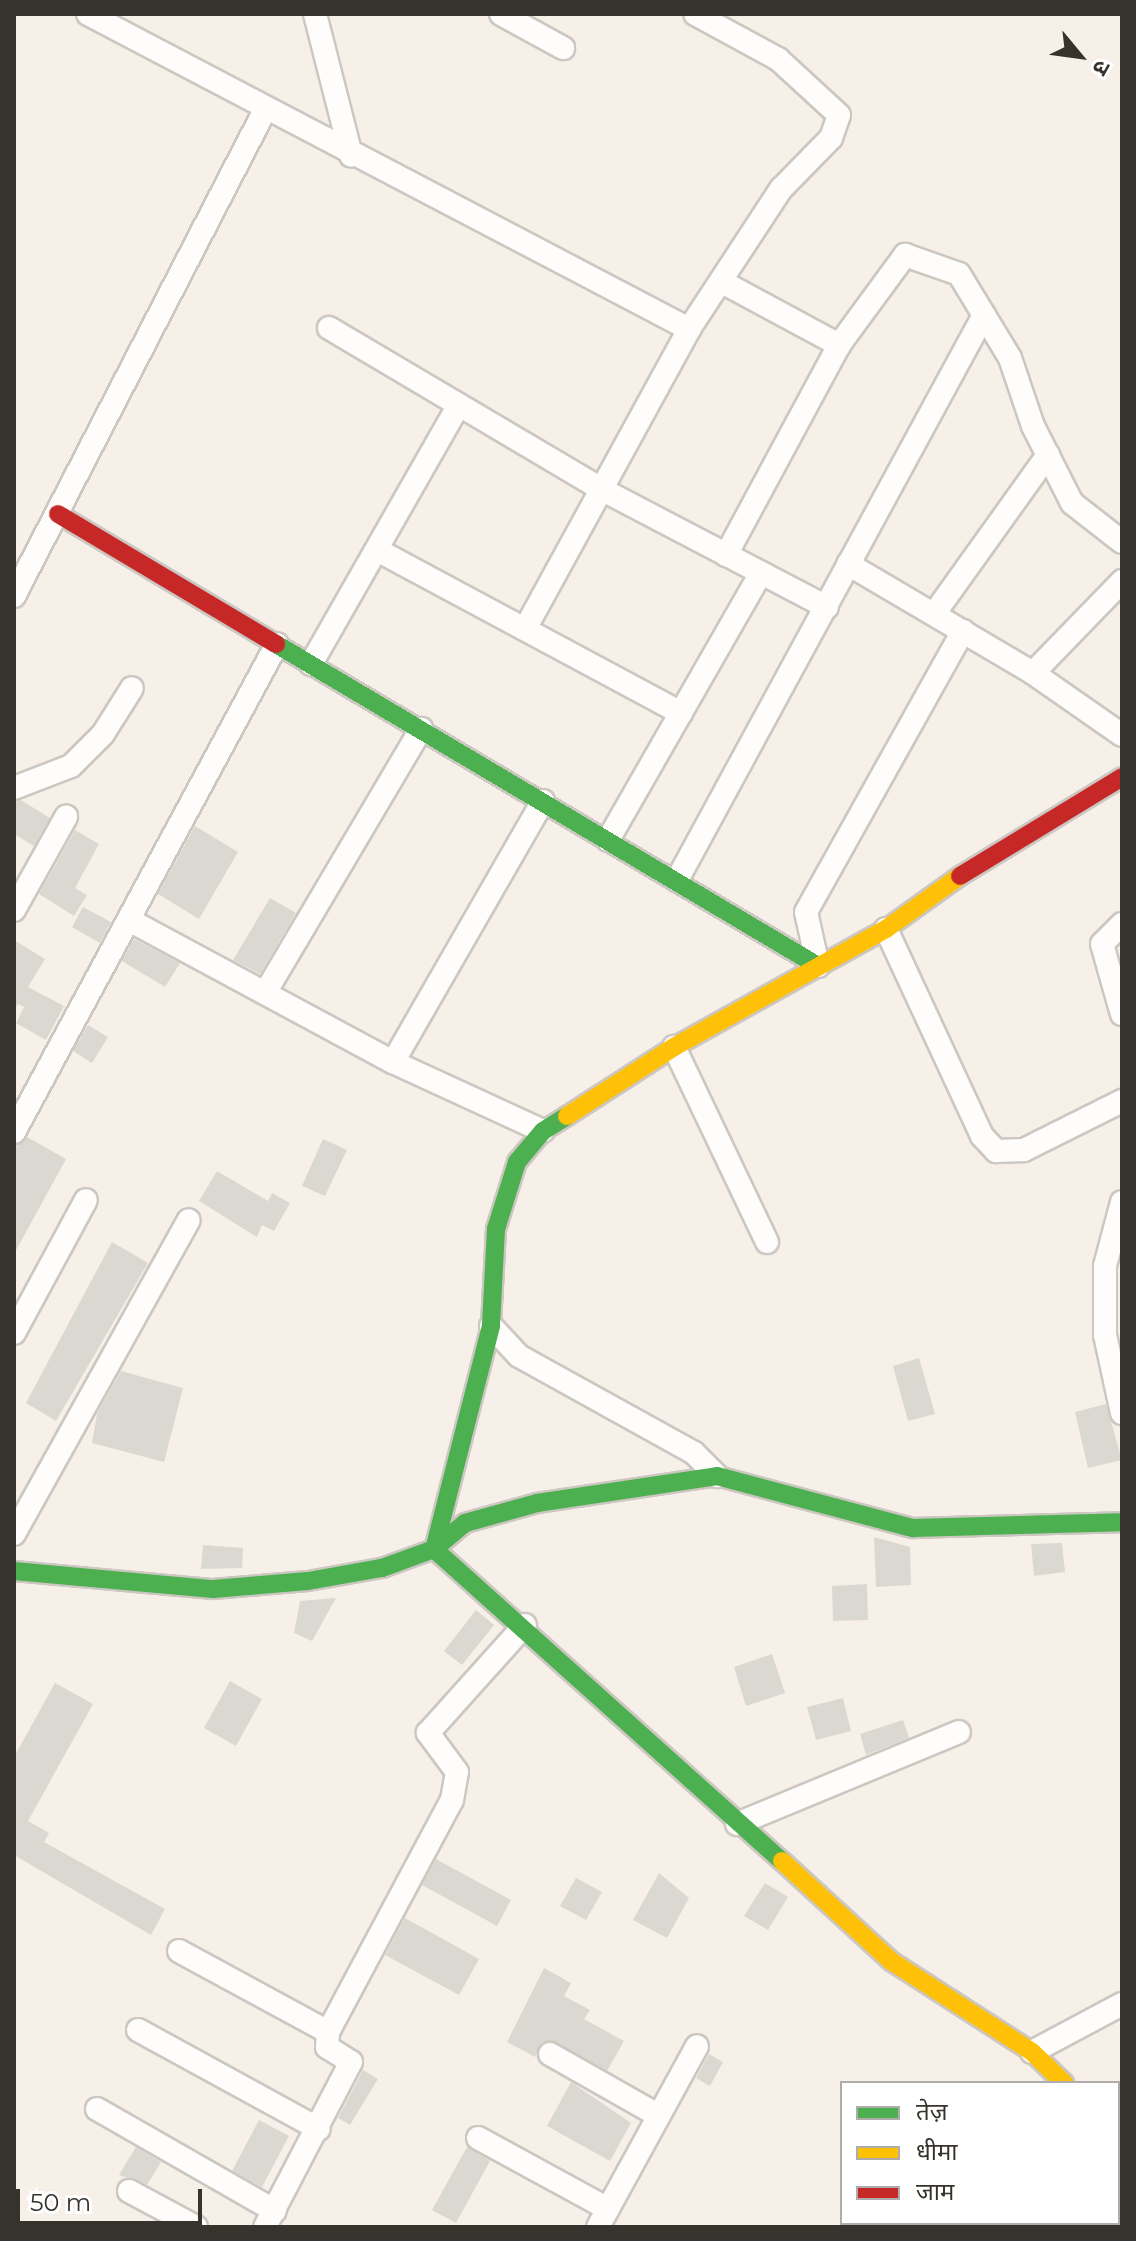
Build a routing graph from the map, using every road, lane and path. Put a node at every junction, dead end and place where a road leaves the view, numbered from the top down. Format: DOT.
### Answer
graph roads {
  1 [pos="88,14"];
  2 [pos="315,14"];
  3 [pos="501,14"];
  4 [pos="695,14"];
  5 [pos="563,48"];
  6 [pos="265,110"];
  7 [pos="351,155"];
  8 [pos="724,283"];
  9 [pos="984,315"];
  10 [pos="329,328"];
  11 [pos="689,329"];
  12 [pos="839,345"];
  13 [pos="459,405"];
  14 [pos="1048,455"];
  15 [pos="601,489"];
  16 [pos="58,514"];
  17 [pos="1122,542"];
  18 [pos="377,550"];
  19 [pos="726,555"];
  20 [pos="848,564"];
  21 [pos="761,573"];
  22 [pos="1122,581"];
  23 [pos="14,596"];
  24 [pos="827,607"];
  25 [pos="934,614"];
  26 [pos="525,629"];
  27 [pos="963,631"];
  28 [pos="277,644"];
  29 [pos="311,664"];
  30 [pos="1033,673"];
  31 [pos="132,688"];
  32 [pos="681,713"];
  33 [pos="421,729"];
  34 [pos="1122,735"];
  35 [pos="1122,777"];
  36 [pos="14,788"];
  37 [pos="543,801"];
  38 [pos="66,817"];
  39 [pos="608,840"];
  40 [pos="677,880"];
  41 [pos="14,910"];
  42 [pos="129,920"];
  43 [pos="1122,924"];
  44 [pos="886,929"];
  45 [pos="818,966"];
  46 [pos="265,993"];
  47 [pos="1122,1014"];
  48 [pos="674,1047"];
  49 [pos="393,1062"];
  50 [pos="1122,1101"];
  51 [pos="543,1131"];
  52 [pos="14,1132"];
  53 [pos="86,1200"];
  54 [pos="1122,1202"];
  55 [pos="189,1220"];
  56 [pos="767,1242"];
  57 [pos="491,1326"];
  58 [pos="14,1333"];
  59 [pos="1122,1413"];
  60 [pos="717,1476"];
  61 [pos="1122,1522"];
  62 [pos="14,1534"];
  63 [pos="434,1549"];
  64 [pos="14,1571"];
  65 [pos="525,1625"];
  66 [pos="959,1732"];
  67 [pos="737,1824"];
  68 [pos="179,1951"];
  69 [pos="1122,2004"];
  70 [pos="138,2030"];
  71 [pos="328,2032"];
  72 [pos="697,2046"];
  73 [pos="1032,2052"];
  74 [pos="550,2054"];
  75 [pos="1062,2081"];
  76 [pos="97,2109"];
  77 [pos="659,2116"];
  78 [pos="319,2129"];
  79 [pos="478,2138"];
  80 [pos="129,2191"];
  81 [pos="603,2218"];
  82 [pos="270,2219"];
  83 [pos="196,2227"];
  1 -- 6 [label="street"];
  2 -- 7 [label="street"];
  3 -- 5 [label="street"];
  4 -- 8 [label="street"];
  6 -- 7 [label="street"];
  6 -- 16 [label="street"];
  7 -- 11 [label="street"];
  8 -- 11 [label="street"];
  8 -- 12 [label="street"];
  9 -- 12 [label="street"];
  9 -- 14 [label="street"];
  9 -- 20 [label="street"];
  10 -- 13 [label="street"];
  11 -- 15 [label="street"];
  12 -- 19 [label="street"];
  13 -- 15 [label="street"];
  13 -- 18 [label="street"];
  14 -- 17 [label="street"];
  14 -- 25 [label="street"];
  15 -- 19 [label="street"];
  15 -- 26 [label="street"];
  16 -- 23 [label="street"];
  16 -- 28 [label="street"];
  18 -- 26 [label="street"];
  18 -- 29 [label="street"];
  19 -- 21 [label="street"];
  20 -- 24 [label="street"];
  20 -- 25 [label="street"];
  21 -- 24 [label="street"];
  21 -- 32 [label="street"];
  22 -- 30 [label="street"];
  24 -- 40 [label="street"];
  25 -- 27 [label="street"];
  26 -- 32 [label="street"];
  27 -- 30 [label="street"];
  27 -- 45 [label="street"];
  28 -- 29 [label="street"];
  28 -- 42 [label="street"];
  29 -- 33 [label="street"];
  30 -- 34 [label="street"];
  31 -- 36 [label="street"];
  32 -- 39 [label="street"];
  33 -- 37 [label="street"];
  33 -- 46 [label="street"];
  35 -- 44 [label="street"];
  37 -- 39 [label="street"];
  37 -- 49 [label="street"];
  38 -- 41 [label="street"];
  39 -- 40 [label="street"];
  40 -- 45 [label="street"];
  42 -- 46 [label="street"];
  42 -- 52 [label="street"];
  43 -- 47 [label="street"];
  44 -- 45 [label="street"];
  44 -- 50 [label="street"];
  45 -- 48 [label="street"];
  46 -- 49 [label="street"];
  48 -- 51 [label="street"];
  48 -- 56 [label="street"];
  49 -- 51 [label="street"];
  51 -- 57 [label="street"];
  53 -- 58 [label="street"];
  54 -- 59 [label="street"];
  55 -- 62 [label="street"];
  57 -- 60 [label="street"];
  57 -- 63 [label="street"];
  60 -- 61 [label="street"];
  60 -- 63 [label="street"];
  63 -- 64 [label="street"];
  63 -- 65 [label="street"];
  65 -- 67 [label="street"];
  65 -- 71 [label="street"];
  66 -- 67 [label="street"];
  67 -- 73 [label="street"];
  68 -- 71 [label="street"];
  69 -- 73 [label="street"];
  70 -- 78 [label="street"];
  71 -- 78 [label="street"];
  72 -- 77 [label="street"];
  73 -- 75 [label="street"];
  74 -- 77 [label="street"];
  76 -- 82 [label="street"];
  77 -- 81 [label="street"];
  78 -- 82 [label="street"];
  79 -- 81 [label="street"];
  80 -- 83 [label="street"];
}
